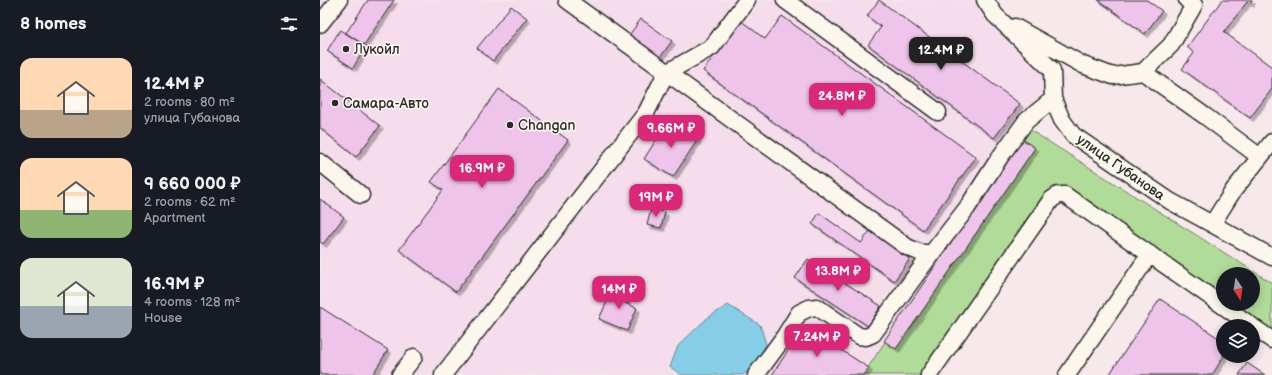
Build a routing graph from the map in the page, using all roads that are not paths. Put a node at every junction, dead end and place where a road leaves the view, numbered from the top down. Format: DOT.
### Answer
graph roads {
  1 [pos="339,0"];
  2 [pos="567,0"];
  3 [pos="747,0"];
  4 [pos="785,0"];
  5 [pos="985,0"];
  6 [pos="1187,0"];
  7 [pos="995,16"];
  8 [pos="320,24"];
  9 [pos="1083,65"];
  10 [pos="1052,70"];
  11 [pos="1143,72"];
  12 [pos="666,73"];
  13 [pos="1054,99"];
  14 [pos="938,112"];
  15 [pos="1272,142"];
  16 [pos="1260,157"];
  17 [pos="320,162"];
  18 [pos="362,195"];
  19 [pos="1212,224"];
  20 [pos="932,252"];
  21 [pos="1150,254"];
  22 [pos="1272,257"];
  23 [pos="1243,319"];
  24 [pos="1260,331"];
  25 [pos="1272,340"];
  26 [pos="414,357"];
  27 [pos="400,375"];
  28 [pos="443,375"];
  29 [pos="756,375"];
  30 [pos="929,375"];
  31 [pos="1067,375"];
  1 -- 8 [label="street"];
  2 -- 12 [label="street"];
  3 -- 12 [label="street"];
  4 -- 14 [label="street"];
  5 -- 7 [label="street"];
  6 -- 11 [label="street"];
  7 -- 9 [label="street"];
  7 -- 10 [label="street"];
  9 -- 10 [label="street"];
  9 -- 11 [label="street"];
  10 -- 13 [label="street, улица Губанова"];
  11 -- 16 [label="street"];
  12 -- 20 [label="street"];
  12 -- 28 [label="street"];
  13 -- 19 [label="street, улица Губанова"];
  13 -- 20 [label="street"];
  15 -- 16 [label="street"];
  16 -- 19 [label="street"];
  17 -- 18 [label="street"];
  19 -- 22 [label="street, улица Губанова"];
  20 -- 29 [label="street"];
  21 -- 23 [label="street"];
  21 -- 30 [label="street"];
  21 -- 31 [label="street"];
  24 -- 25 [label="street"];
  26 -- 27 [label="street"];
}
